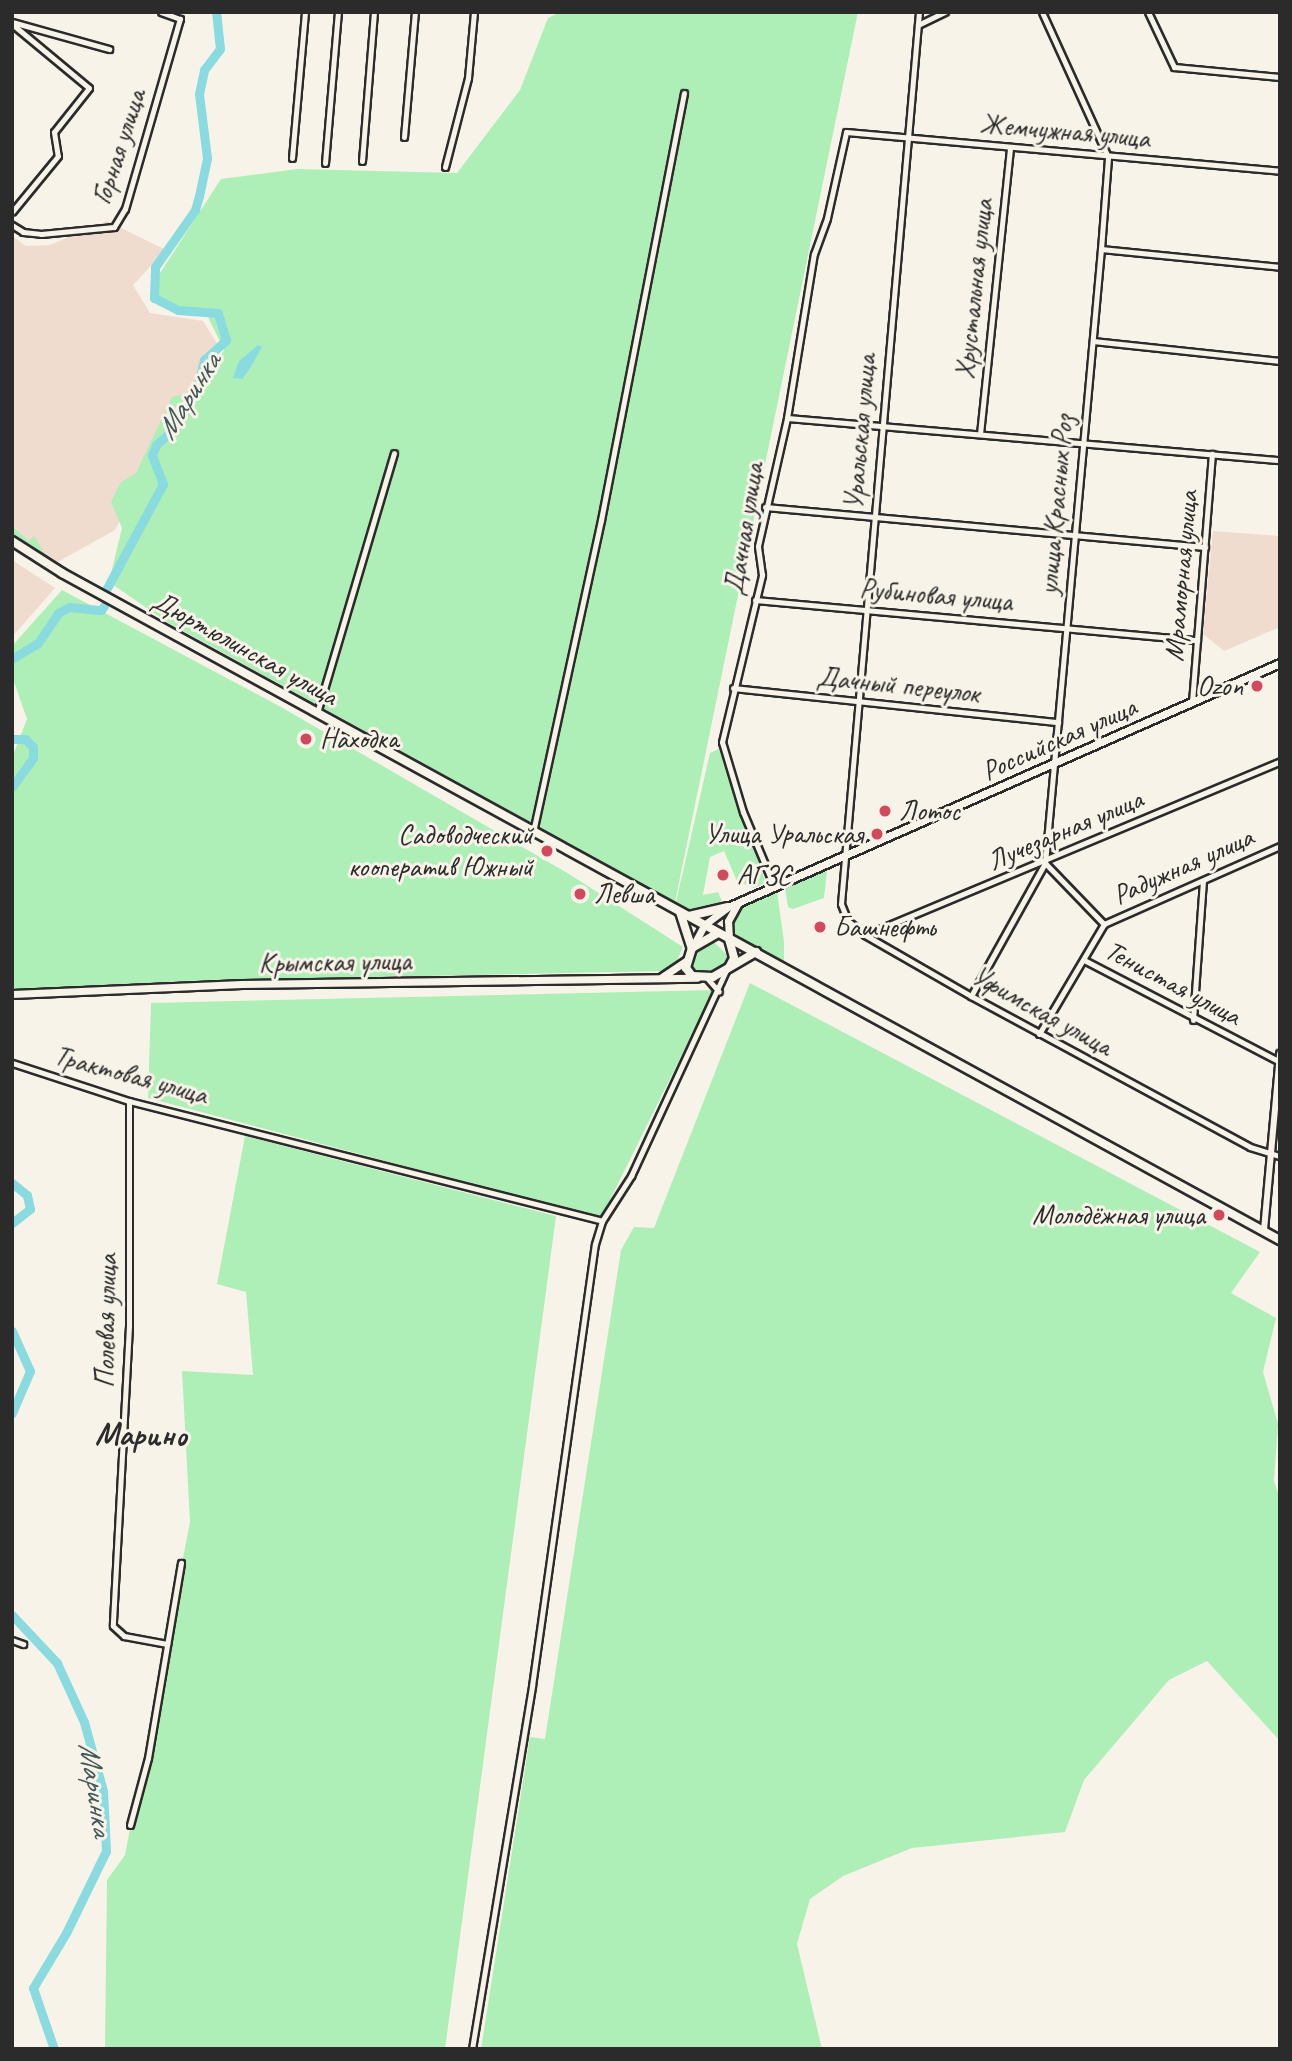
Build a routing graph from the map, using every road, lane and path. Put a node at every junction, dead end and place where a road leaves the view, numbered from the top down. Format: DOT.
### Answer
graph roads {
  1 [pos="161,12"];
  2 [pos="305,12"];
  3 [pos="338,12"];
  4 [pos="374,12"];
  5 [pos="415,12"];
  6 [pos="474,12"];
  7 [pos="919,12"];
  8 [pos="945,12"];
  9 [pos="1042,12"];
  10 [pos="1147,12"];
  11 [pos="12,23"];
  12 [pos="918,25"];
  13 [pos="109,49"];
  14 [pos="1280,77"];
  15 [pos="684,93"];
  16 [pos="846,132"];
  17 [pos="907,136"];
  18 [pos="404,137"];
  19 [pos="1010,148"];
  20 [pos="1108,157"];
  21 [pos="292,158"];
  22 [pos="362,161"];
  23 [pos="324,163"];
  24 [pos="445,167"];
  25 [pos="1280,171"];
  26 [pos="12,212"];
  27 [pos="12,225"];
  28 [pos="1101,249"];
  29 [pos="1280,267"];
  30 [pos="1093,341"];
  31 [pos="1280,361"];
  32 [pos="787,418"];
  33 [pos="881,427"];
  34 [pos="980,434"];
  35 [pos="1081,444"];
  36 [pos="394,453"];
  37 [pos="1212,454"];
  38 [pos="1280,460"];
  39 [pos="765,507"];
  40 [pos="873,520"];
  41 [pos="1075,535"];
  42 [pos="12,541"];
  43 [pos="1205,547"];
  44 [pos="755,600"];
  45 [pos="865,611"];
  46 [pos="1067,627"];
  47 [pos="1198,640"];
  48 [pos="1280,663"];
  49 [pos="733,688"];
  50 [pos="1192,702"];
  51 [pos="856,703"];
  52 [pos="317,713"];
  53 [pos="1058,722"];
  54 [pos="1280,761"];
  55 [pos="1053,765"];
  56 [pos="533,832"];
  57 [pos="1280,846"];
  58 [pos="844,856"];
  59 [pos="1045,863"];
  60 [pos="1203,882"];
  61 [pos="774,886"];
  62 [pos="738,902"];
  63 [pos="728,907"];
  64 [pos="680,912"];
  65 [pos="1104,924"];
  66 [pos="704,925"];
  67 [pos="719,933"];
  68 [pos="865,935"];
  69 [pos="729,939"];
  70 [pos="692,948"];
  71 [pos="756,951"];
  72 [pos="687,960"];
  73 [pos="1084,960"];
  74 [pos="728,968"];
  75 [pos="658,978"];
  76 [pos="703,978"];
  77 [pos="719,992"];
  78 [pos="12,994"];
  79 [pos="971,996"];
  80 [pos="1193,1020"];
  81 [pos="1039,1034"];
  82 [pos="1280,1054"];
  83 [pos="1279,1062"];
  84 [pos="12,1063"];
  85 [pos="129,1101"];
  86 [pos="1276,1156"];
  87 [pos="602,1221"];
  88 [pos="1264,1230"];
  89 [pos="1280,1240"];
  90 [pos="181,1563"];
  91 [pos="12,1640"];
  92 [pos="23,1644"];
  93 [pos="167,1644"];
  94 [pos="130,1825"];
  95 [pos="472,2049"];
  1 -- 27 [label="street, Горная улица"];
  2 -- 21 [label="street"];
  3 -- 23 [label="street"];
  4 -- 22 [label="street"];
  5 -- 18 [label="street"];
  6 -- 24 [label="street"];
  7 -- 12 [label="street, Уральская улица"];
  8 -- 12 [label="street"];
  9 -- 20 [label="street, улица Красных Роз"];
  10 -- 14 [label="street"];
  11 -- 13 [label="street"];
  11 -- 26 [label="street, Горная улица"];
  12 -- 17 [label="street, Уральская улица"];
  15 -- 56 [label="street"];
  16 -- 17 [label="street, Жемчужная улица"];
  16 -- 32 [label="street, Дачная улица"];
  17 -- 19 [label="street, Жемчужная улица"];
  17 -- 33 [label="street, Уральская улица"];
  19 -- 20 [label="street, Жемчужная улица"];
  19 -- 34 [label="street, Хрустальная улица"];
  20 -- 25 [label="street, Жемчужная улица"];
  20 -- 28 [label="street, улица Красных Роз"];
  28 -- 29 [label="street"];
  28 -- 30 [label="street, улица Красных Роз"];
  30 -- 31 [label="street"];
  30 -- 35 [label="street, улица Красных Роз"];
  32 -- 33 [label="street"];
  32 -- 39 [label="street, Дачная улица"];
  33 -- 34 [label="street"];
  33 -- 40 [label="street, Уральская улица"];
  34 -- 35 [label="street"];
  35 -- 37 [label="street"];
  35 -- 41 [label="street, улица Красных Роз"];
  36 -- 52 [label="street"];
  37 -- 38 [label="street"];
  37 -- 43 [label="street, Мраморная улица"];
  39 -- 40 [label="street"];
  39 -- 44 [label="street, Дачная улица"];
  40 -- 41 [label="street"];
  40 -- 45 [label="street, Уральская улица"];
  41 -- 43 [label="street"];
  41 -- 46 [label="street, улица Красных Роз"];
  42 -- 52 [label="main road, Дюртюлинская улица"];
  43 -- 47 [label="street, Мраморная улица"];
  44 -- 45 [label="street, Рубиновая улица"];
  44 -- 49 [label="street, Дачная улица"];
  45 -- 46 [label="street, Рубиновая улица"];
  45 -- 51 [label="street, Уральская улица"];
  46 -- 47 [label="street, Рубиновая улица"];
  46 -- 53 [label="street, улица Красных Роз"];
  47 -- 50 [label="street, Мраморная улица"];
  48 -- 50 [label="main road, Российская улица"];
  49 -- 51 [label="street, Дачный переулок"];
  49 -- 61 [label="street, Дачная улица"];
  50 -- 55 [label="main road, Российская улица"];
  51 -- 53 [label="street, Дачный переулок"];
  51 -- 58 [label="street, Уральская улица"];
  52 -- 56 [label="main road, Дюртюлинская улица"];
  53 -- 55 [label="street, улица Красных Роз"];
  54 -- 59 [label="street, Лучезарная улица"];
  55 -- 58 [label="main road, Российская улица"];
  55 -- 59 [label="street, улица Красных Роз"];
  56 -- 64 [label="main road, Дюртюлинская улица"];
  57 -- 60 [label="street, Радужная улица"];
  58 -- 61 [label="main road, Российская улица"];
  58 -- 68 [label="street, Уфимская улица"];
  59 -- 65 [label="street"];
  59 -- 68 [label="street, Лучезарная улица"];
  59 -- 79 [label="street, улица Красных Роз"];
  60 -- 65 [label="street, Радужная улица"];
  60 -- 80 [label="street"];
  61 -- 62 [label="main road, Российская улица"];
  62 -- 63 [label="main road, Российская улица"];
  62 -- 69 [label="main road"];
  63 -- 64 [label="main road"];
  63 -- 66 [label="main road, Российская улица"];
  64 -- 66 [label="main road, Дюртюлинская улица"];
  64 -- 70 [label="main road"];
  65 -- 73 [label="street, Радужная улица"];
  66 -- 67 [label="main road, Дюртюлинская улица"];
  66 -- 70 [label="main road"];
  67 -- 69 [label="main road"];
  67 -- 70 [label="main road"];
  68 -- 79 [label="street, Уфимская улица"];
  69 -- 71 [label="main road"];
  69 -- 74 [label="main road"];
  70 -- 72 [label="main road"];
  71 -- 74 [label="main road"];
  71 -- 88 [label="main road"];
  72 -- 75 [label="main road"];
  72 -- 76 [label="main road"];
  73 -- 80 [label="street, Тенистая улица"];
  73 -- 81 [label="street, Радужная улица"];
  74 -- 76 [label="main road"];
  74 -- 77 [label="street"];
  75 -- 76 [label="main road, Крымская улица"];
  75 -- 78 [label="main road, Крымская улица"];
  76 -- 77 [label="street"];
  77 -- 87 [label="street"];
  79 -- 81 [label="street, Уфимская улица"];
  80 -- 83 [label="street, Тенистая улица"];
  81 -- 86 [label="street, Уфимская улица"];
  82 -- 83 [label="street"];
  83 -- 86 [label="street"];
  84 -- 85 [label="street, Трактовая улица"];
  85 -- 87 [label="street, Трактовая улица"];
  85 -- 93 [label="street, Полевая улица"];
  86 -- 88 [label="street"];
  87 -- 95 [label="street"];
  88 -- 89 [label="main road"];
  90 -- 93 [label="street"];
  91 -- 92 [label="street"];
  93 -- 94 [label="street"];
}
